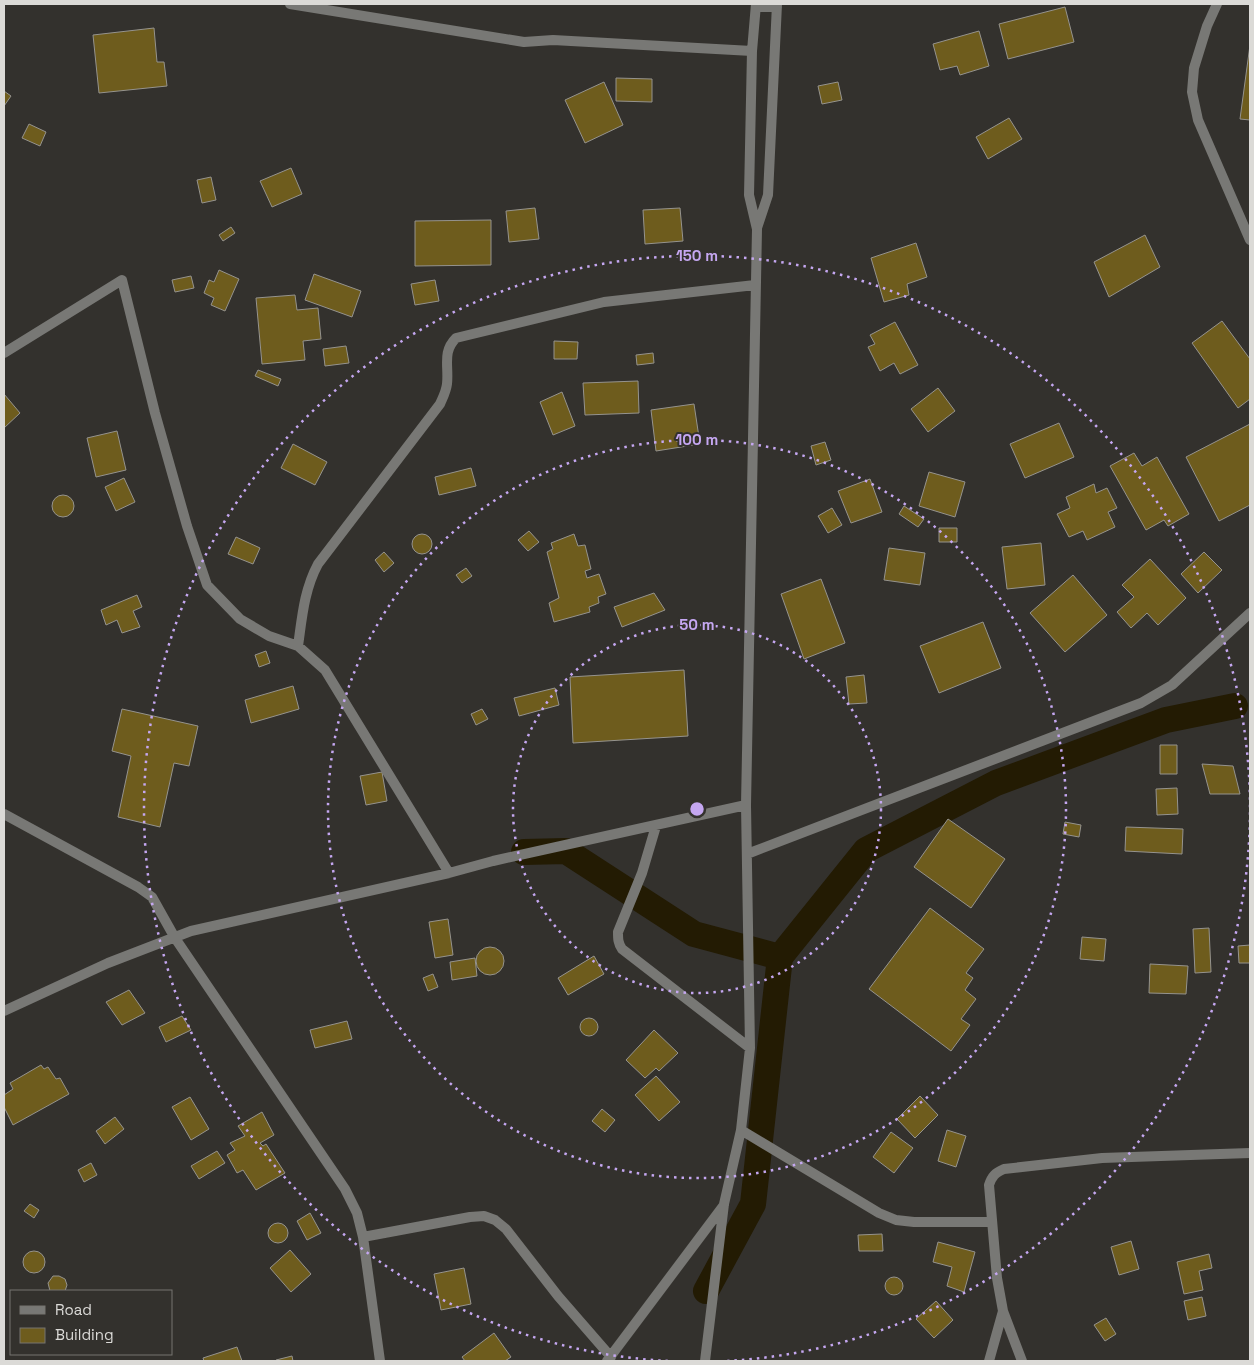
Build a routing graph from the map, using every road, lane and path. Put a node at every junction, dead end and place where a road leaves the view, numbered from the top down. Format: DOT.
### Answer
graph roads {
  1 [pos="290,4"];
  2 [pos="1217,4"];
  3 [pos="756,5"];
  4 [pos="777,6"];
  5 [pos="752,51"];
  6 [pos="756,229"];
  7 [pos="1250,240"];
  8 [pos="755,285"];
  9 [pos="4,353"];
  10 [pos="1248,618"];
  11 [pos="298,646"];
  12 [pos="746,805"];
  13 [pos="4,814"];
  14 [pos="656,826"];
  15 [pos="747,854"];
  16 [pos="449,873"];
  17 [pos="175,938"];
  18 [pos="4,1011"];
  19 [pos="750,1048"];
  20 [pos="741,1130"];
  21 [pos="1250,1153"];
  22 [pos="724,1204"];
  23 [pos="992,1222"];
  24 [pos="363,1236"];
  25 [pos="1003,1311"];
  26 [pos="609,1359"];
  27 [pos="380,1361"];
  28 [pos="705,1361"];
  29 [pos="989,1361"];
  30 [pos="1022,1361"];
  1 -- 5 [label="street"];
  2 -- 7 [label="street"];
  3 -- 4 [label="street"];
  3 -- 5 [label="street"];
  4 -- 6 [label="street"];
  5 -- 6 [label="street"];
  6 -- 8 [label="street"];
  8 -- 11 [label="street"];
  8 -- 12 [label="street"];
  9 -- 11 [label="street"];
  10 -- 15 [label="street"];
  11 -- 16 [label="street"];
  12 -- 14 [label="street"];
  12 -- 15 [label="street"];
  13 -- 17 [label="street"];
  14 -- 16 [label="street"];
  14 -- 19 [label="street"];
  15 -- 19 [label="street"];
  16 -- 17 [label="street"];
  17 -- 18 [label="street"];
  17 -- 24 [label="street"];
  19 -- 20 [label="street"];
  20 -- 22 [label="street"];
  20 -- 23 [label="street"];
  21 -- 23 [label="street"];
  22 -- 26 [label="street"];
  22 -- 28 [label="street"];
  23 -- 25 [label="street"];
  24 -- 26 [label="street"];
  24 -- 27 [label="street"];
  25 -- 29 [label="street"];
  25 -- 30 [label="street"];
}
